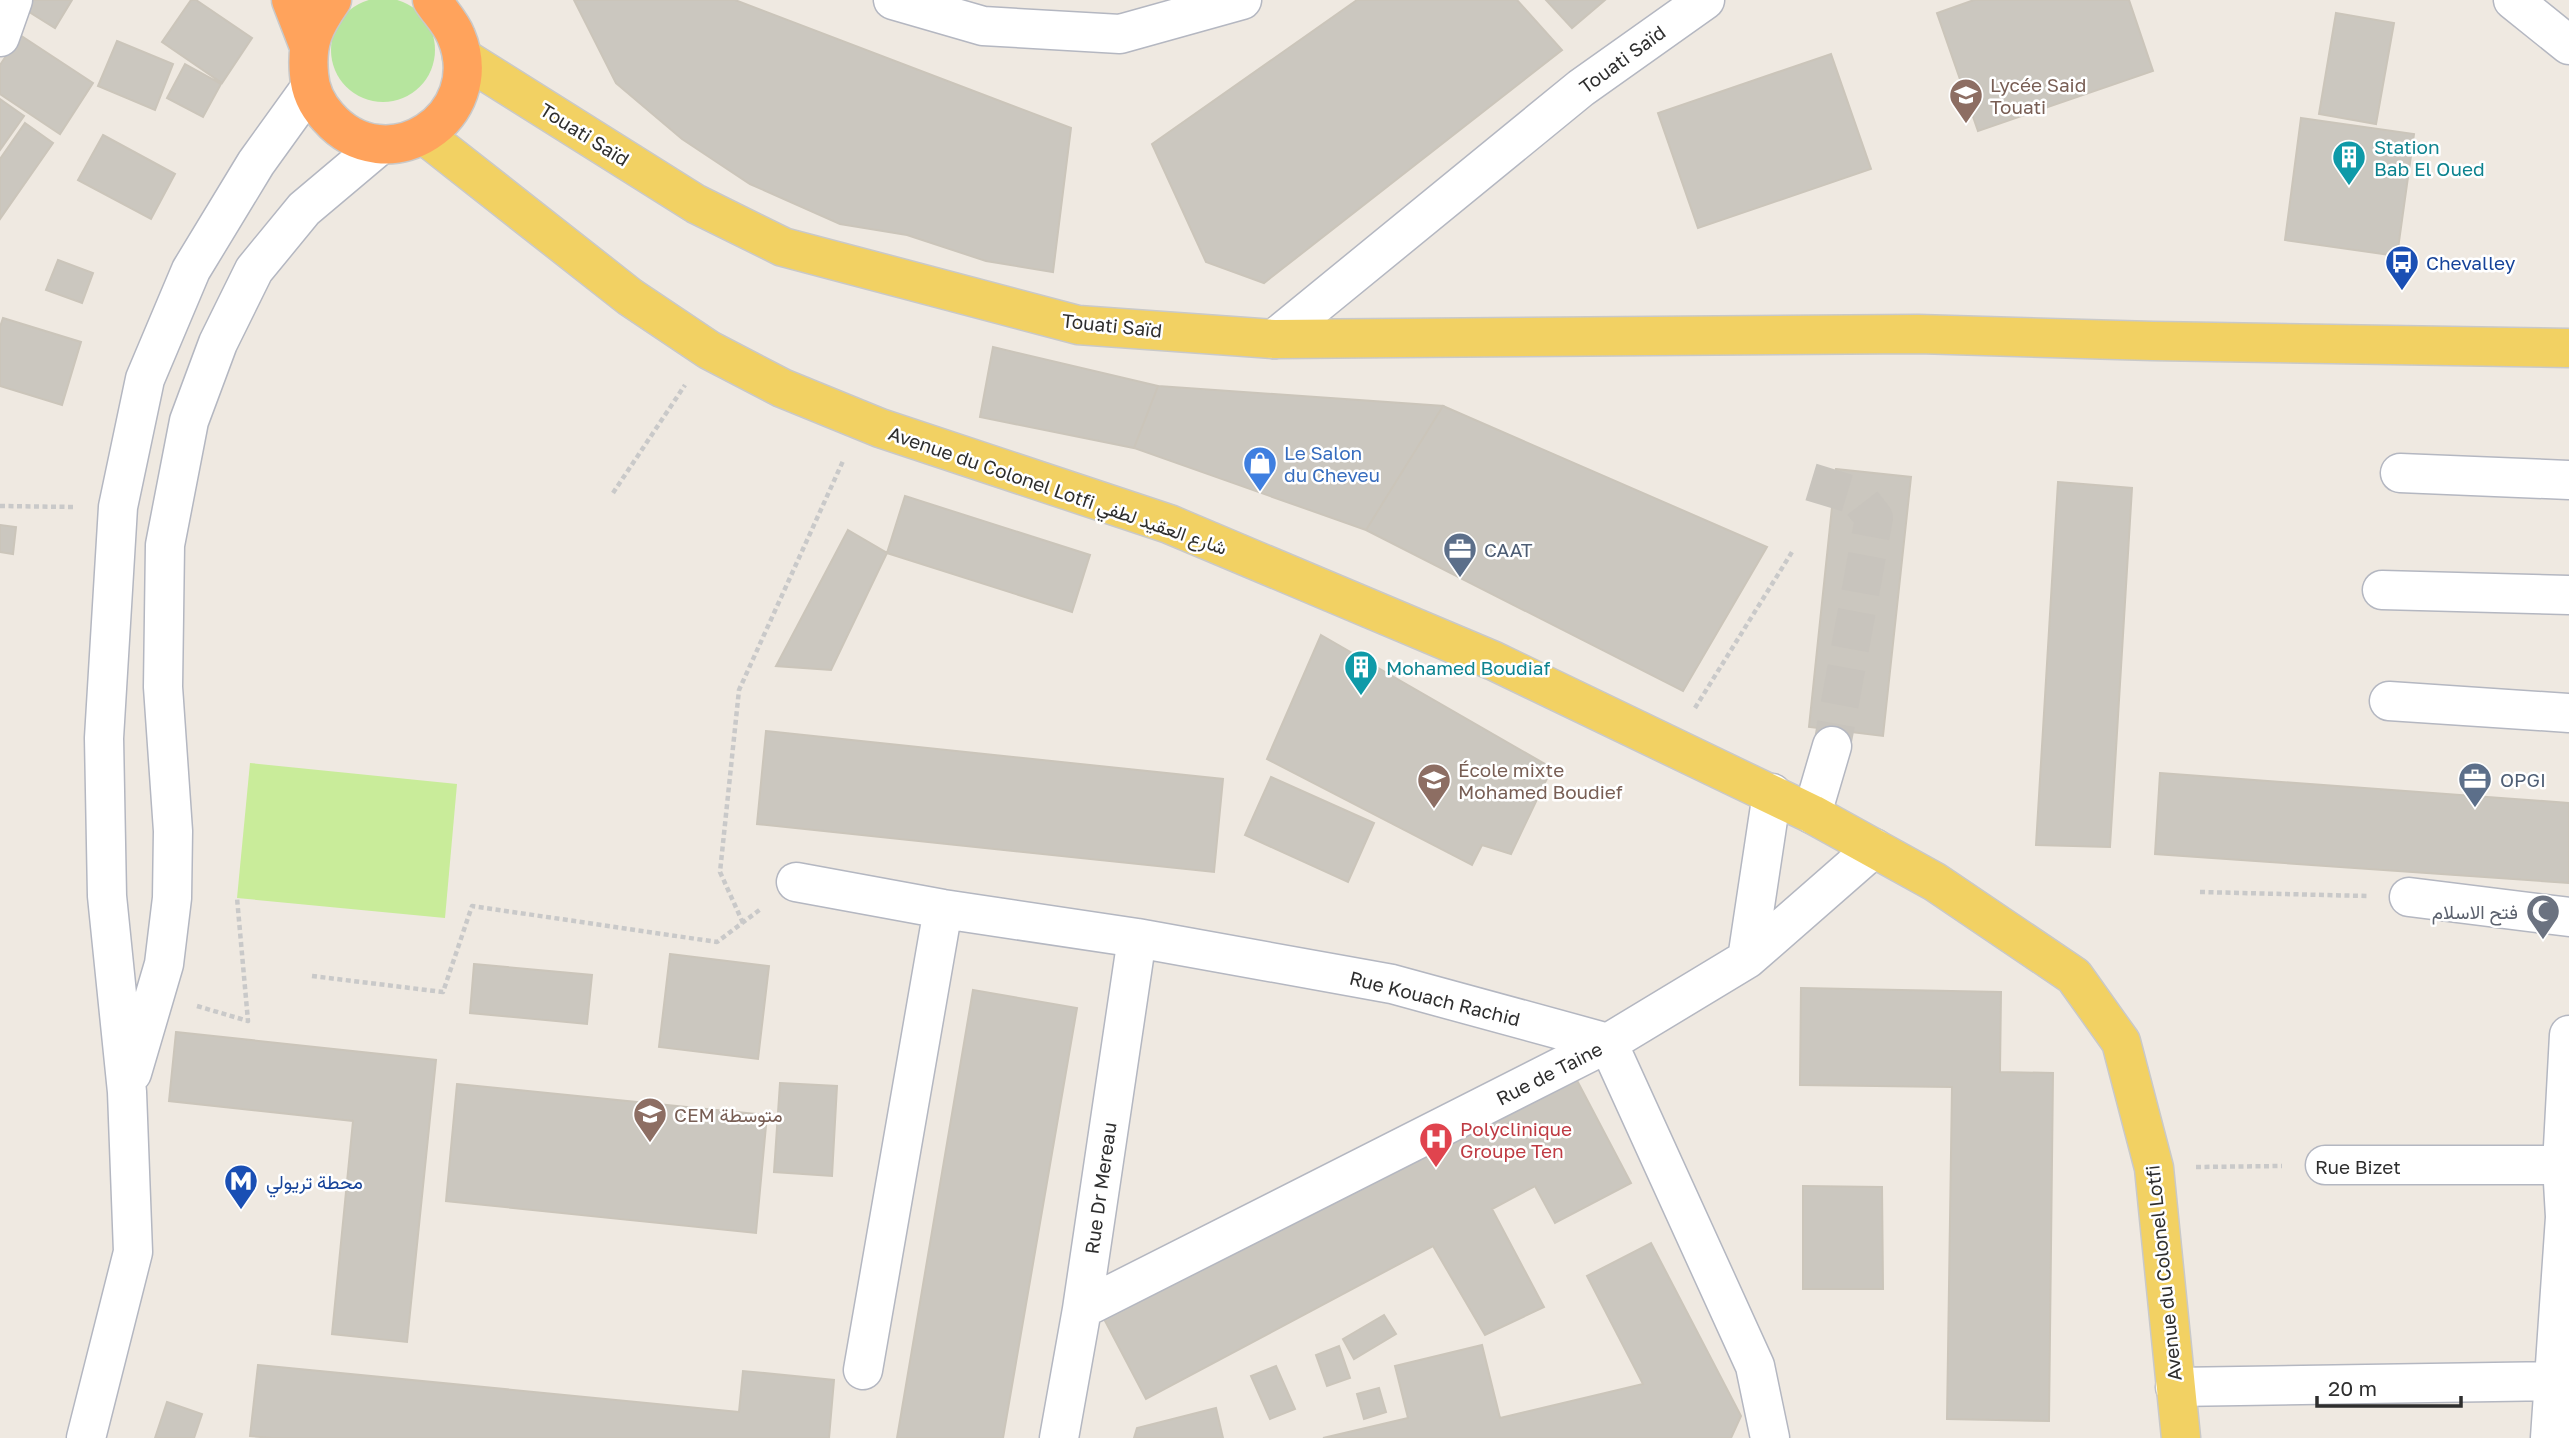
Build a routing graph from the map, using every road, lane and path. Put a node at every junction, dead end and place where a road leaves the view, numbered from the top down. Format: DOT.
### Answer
graph roads {
  1 [pos="13,0"];
  2 [pos="291,0"];
  3 [pos="332,0"];
  4 [pos="893,0"];
  5 [pos="974,0"];
  6 [pos="1242,0"];
  7 [pos="1705,0"];
  8 [pos="2513,0"];
  9 [pos="439,5"];
  10 [pos="1027,29"];
  11 [pos="0,37"];
  12 [pos="308,44"];
  13 [pos="2569,45"];
  14 [pos="463,57"];
  15 [pos="310,88"];
  16 [pos="424,135"];
  17 [pos="380,145"];
  18 [pos="1274,339"];
  19 [pos="2569,348"];
  20 [pos="709,350"];
  21 [pos="843,460"];
  22 [pos="2400,473"];
  23 [pos="2569,480"];
  24 [pos="613,493"];
  25 [pos="0,506"];
  26 [pos="118,508"];
  27 [pos="1792,552"];
  28 [pos="2382,590"];
  29 [pos="2569,595"];
  30 [pos="2389,701"];
  31 [pos="1695,708"];
  32 [pos="2569,713"];
  33 [pos="1832,746"];
  34 [pos="1772,793"];
  35 [pos="1812,814"];
  36 [pos="1874,848"];
  37 [pos="796,882"];
  38 [pos="2200,892"];
  39 [pos="2409,897"];
  40 [pos="237,898"];
  41 [pos="943,909"];
  42 [pos="2569,917"];
  43 [pos="743,923"];
  44 [pos="1138,938"];
  45 [pos="1748,959"];
  46 [pos="313,976"];
  47 [pos="156,995"];
  48 [pos="2569,1034"];
  49 [pos="1608,1044"];
  50 [pos="127,1092"];
  51 [pos="2562,1165"];
  52 [pos="2325,1166"];
  53 [pos="2154,1168"];
  54 [pos="2567,1217"];
  55 [pos="1082,1310"];
  56 [pos="863,1370"];
  57 [pos="2553,1381"];
  58 [pos="2175,1387"];
  59 [pos="86,1438"];
  60 [pos="1059,1438"];
  61 [pos="1770,1438"];
  62 [pos="2181,1438"];
  63 [pos="2550,1438"];
  1 -- 11 [label="street"];
  2 -- 12 [label="highway"];
  3 -- 12 [label="highway"];
  4 -- 10 [label="street"];
  5 -- 10 [label="street"];
  6 -- 10 [label="street"];
  7 -- 18 [label="street, Touati Saïd"];
  8 -- 13 [label="street"];
  9 -- 14 [label="highway"];
  12 -- 15 [label="highway"];
  14 -- 16 [label="highway"];
  14 -- 18 [label="main road, Touati Saïd"];
  15 -- 17 [label="highway"];
  15 -- 26 [label="street"];
  16 -- 17 [label="highway"];
  16 -- 20 [label="main road, Avenue du Colonel Lotfi شارع العقيد لطفي"];
  17 -- 47 [label="street"];
  18 -- 19 [label="main road"];
  20 -- 24 [label="path"];
  20 -- 34 [label="main road, Avenue du Colonel Lotfi شارع العقيد لطفي"];
  21 -- 43 [label="path"];
  22 -- 23 [label="street"];
  25 -- 26 [label="path"];
  26 -- 50 [label="street"];
  27 -- 31 [label="path"];
  28 -- 29 [label="street"];
  30 -- 32 [label="street"];
  33 -- 35 [label="street"];
  34 -- 35 [label="main road, Avenue du Colonel Lotfi"];
  34 -- 45 [label="street"];
  35 -- 36 [label="main road, Avenue du Colonel Lotfi"];
  36 -- 45 [label="street, Rue de Taine"];
  36 -- 53 [label="main road, Avenue du Colonel Lotfi"];
  37 -- 41 [label="street, Rue Kouach Rachid"];
  37 -- 43 [label="path"];
  38 -- 39 [label="path"];
  39 -- 42 [label="street"];
  40 -- 47 [label="path"];
  41 -- 44 [label="street, Rue Kouach Rachid"];
  41 -- 56 [label="street"];
  43 -- 46 [label="path"];
  44 -- 49 [label="street, Rue Kouach Rachid"];
  44 -- 55 [label="street, Rue Dr Mereau"];
  45 -- 49 [label="street, Rue de Taine"];
  47 -- 50 [label="street"];
  48 -- 51 [label="street"];
  49 -- 55 [label="street, Rue de Taine"];
  49 -- 61 [label="street"];
  50 -- 59 [label="street"];
  51 -- 52 [label="street, Rue Bizet"];
  51 -- 54 [label="street"];
  52 -- 53 [label="path, Rue Bizet"];
  53 -- 58 [label="main road, Avenue du Colonel Lotfi"];
  54 -- 57 [label="street"];
  55 -- 60 [label="street, Rue Dr Mereau"];
  57 -- 58 [label="street"];
  57 -- 63 [label="street"];
  58 -- 62 [label="main road, Avenue du Colonel Lotfi"];
}
